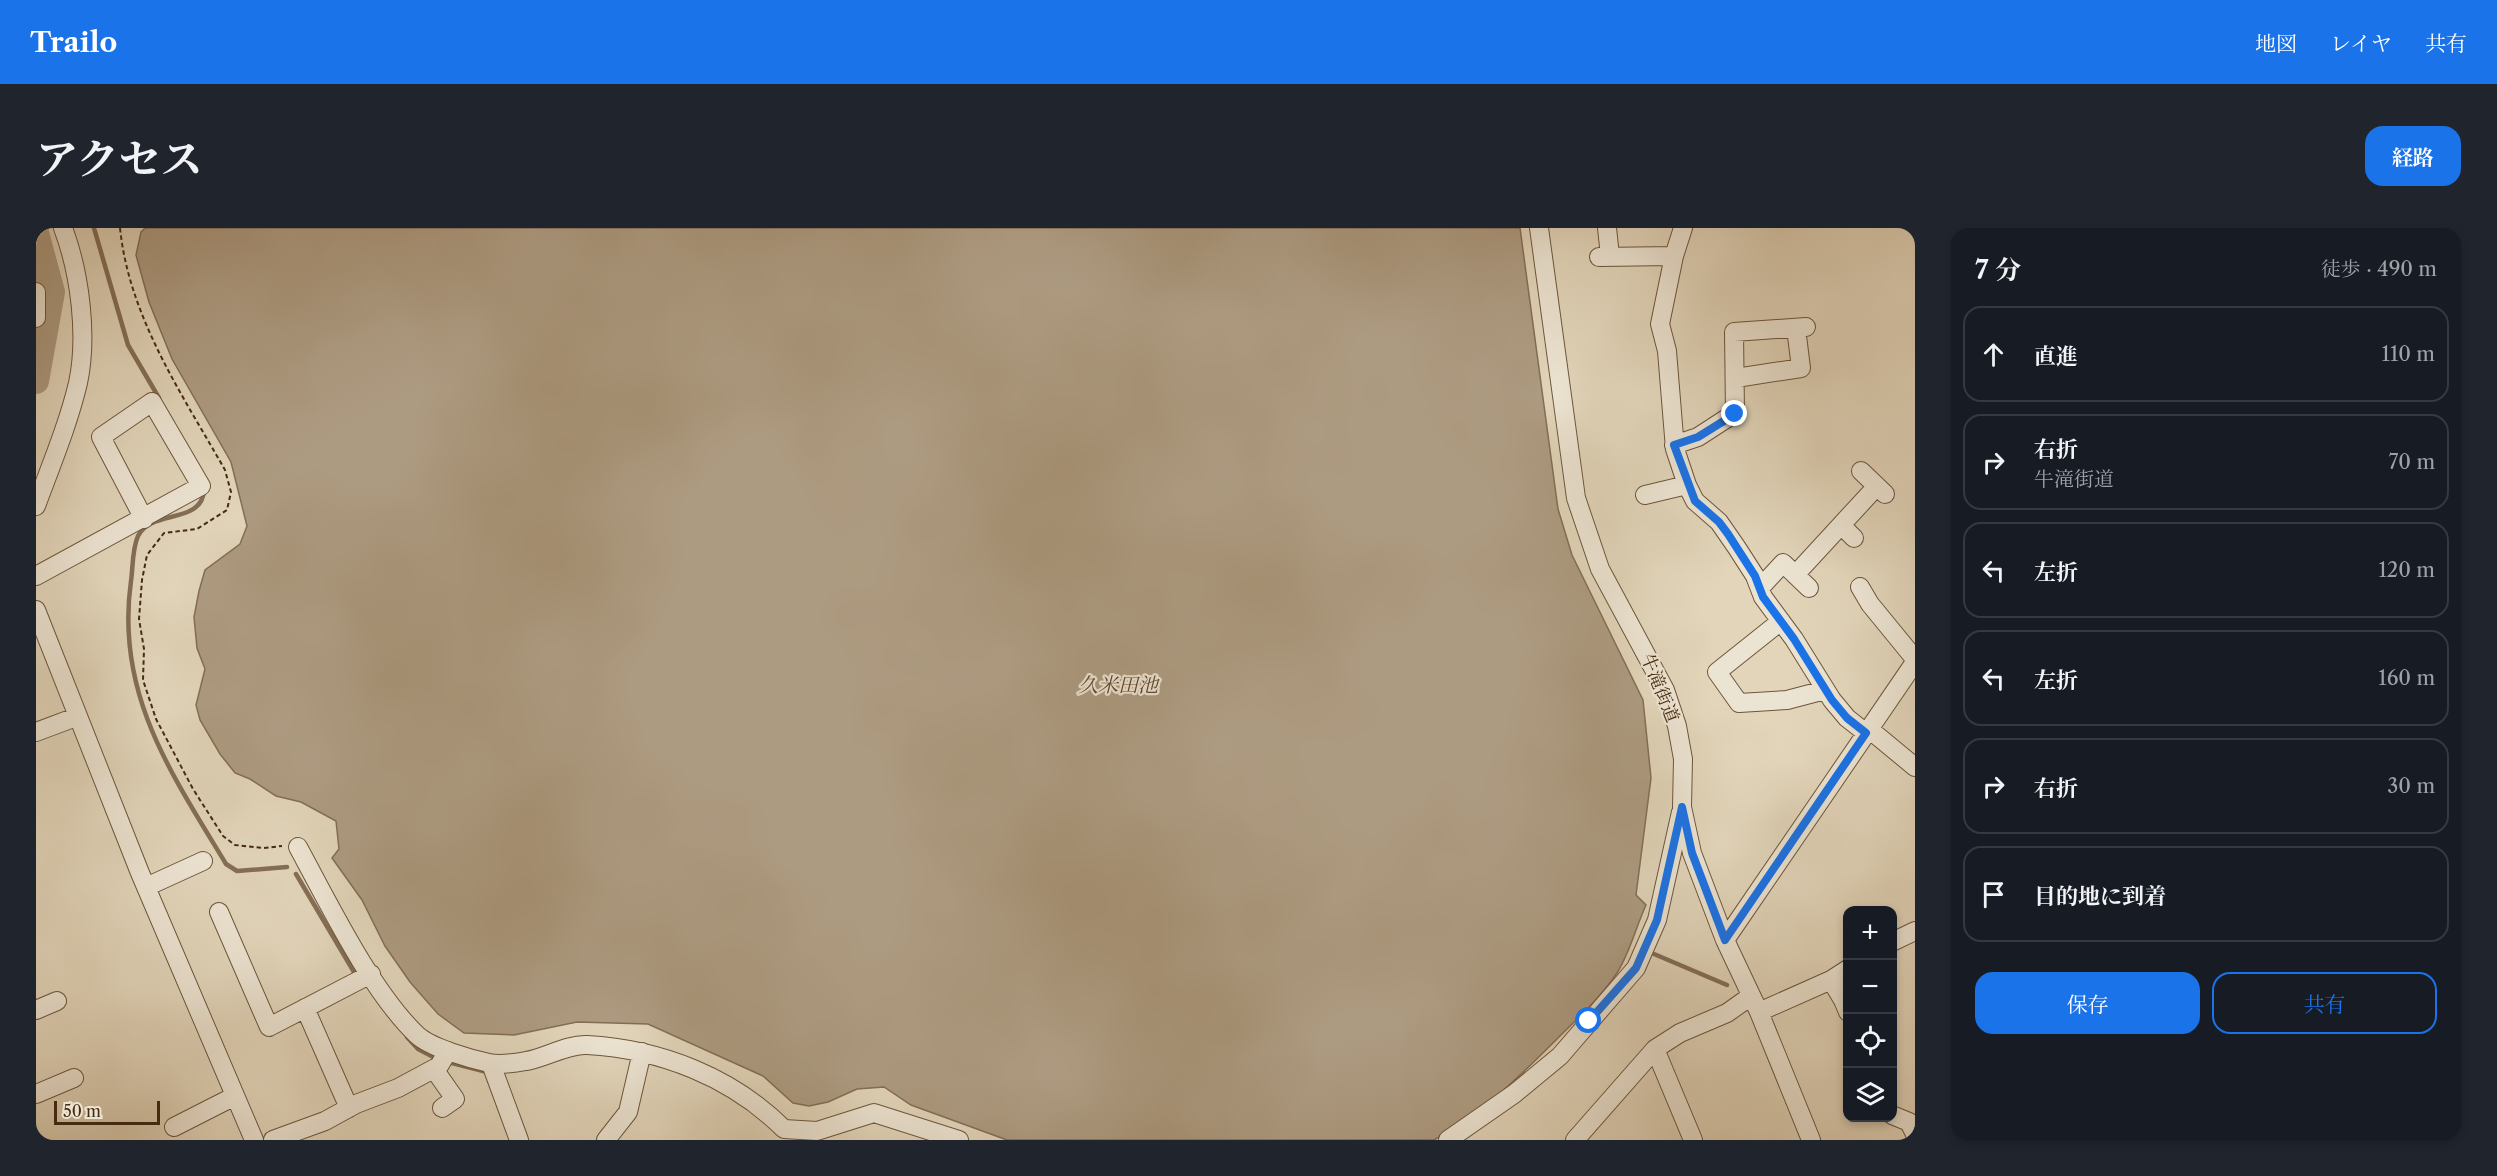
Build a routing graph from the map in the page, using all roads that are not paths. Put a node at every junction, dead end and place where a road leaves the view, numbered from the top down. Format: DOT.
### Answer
graph roads {
  1 [pos="63,228"];
  2 [pos="1539,228"];
  3 [pos="1607,228"];
  4 [pos="1683,228"];
  5 [pos="1674,256"];
  6 [pos="36,292"];
  7 [pos="36,318"];
  8 [pos="1736,378"];
  9 [pos="1674,445"];
  10 [pos="1860,471"];
  11 [pos="1687,485"];
  12 [pos="1645,495"];
  13 [pos="36,506"];
  14 [pos="144,519"];
  15 [pos="1840,525"];
  16 [pos="1854,538"];
  17 [pos="1795,575"];
  18 [pos="36,576"];
  19 [pos="1860,586"];
  20 [pos="1760,588"];
  21 [pos="1809,588"];
  22 [pos="36,610"];
  23 [pos="1781,621"];
  24 [pos="1915,660"];
  25 [pos="1825,690"];
  26 [pos="76,717"];
  27 [pos="1867,731"];
  28 [pos="36,732"];
  29 [pos="1915,767"];
  30 [pos="1682,807"];
  31 [pos="298,847"];
  32 [pos="203,861"];
  33 [pos="146,887"];
  34 [pos="219,912"];
  35 [pos="1915,930"];
  36 [pos="1725,940"];
  37 [pos="1897,940"];
  38 [pos="1843,972"];
  39 [pos="371,974"];
  40 [pos="1831,980"];
  41 [pos="57,1001"];
  42 [pos="1843,1003"];
  43 [pos="1755,1004"];
  44 [pos="304,1008"];
  45 [pos="36,1010"];
  46 [pos="1655,1049"];
  47 [pos="448,1051"];
  48 [pos="642,1052"];
  49 [pos="491,1064"];
  50 [pos="434,1069"];
  51 [pos="74,1078"];
  52 [pos="36,1094"];
  53 [pos="235,1096"];
  54 [pos="349,1108"];
  55 [pos="442,1108"];
  56 [pos="1897,1118"];
  57 [pos="783,1134"];
  58 [pos="1915,1134"];
  59 [pos="172,1135"];
  60 [pos="254,1140"];
  61 [pos="273,1140"];
  62 [pos="519,1140"];
  63 [pos="606,1140"];
  64 [pos="959,1140"];
  65 [pos="1448,1140"];
  66 [pos="1575,1140"];
  67 [pos="1693,1140"];
  68 [pos="1811,1140"];
  1 -- 13 [label="street"];
  2 -- 30 [label="street, 牛滝街道"];
  3 -- 5 [label="street"];
  4 -- 5 [label="street"];
  5 -- 9 [label="street"];
  6 -- 7 [label="street"];
  8 -- 8 [label="street"];
  8 -- 9 [label="street"];
  9 -- 11 [label="street"];
  10 -- 15 [label="street"];
  11 -- 12 [label="street"];
  11 -- 20 [label="street"];
  14 -- 14 [label="street"];
  14 -- 18 [label="street"];
  15 -- 16 [label="street"];
  15 -- 17 [label="street"];
  17 -- 20 [label="street"];
  17 -- 21 [label="street"];
  19 -- 24 [label="street"];
  20 -- 23 [label="street"];
  22 -- 26 [label="street"];
  23 -- 25 [label="street"];
  23 -- 25 [label="street"];
  24 -- 27 [label="street"];
  25 -- 27 [label="street"];
  26 -- 28 [label="street"];
  26 -- 33 [label="street"];
  27 -- 29 [label="street"];
  27 -- 36 [label="street"];
  30 -- 36 [label="street, 牛滝街道"];
  30 -- 65 [label="street"];
  31 -- 39 [label="street"];
  32 -- 33 [label="street"];
  33 -- 53 [label="street"];
  34 -- 44 [label="street"];
  35 -- 37 [label="street"];
  36 -- 43 [label="street, 牛滝街道"];
  38 -- 40 [label="street"];
  39 -- 44 [label="street"];
  39 -- 47 [label="street"];
  40 -- 42 [label="street"];
  40 -- 43 [label="street"];
  41 -- 45 [label="street"];
  43 -- 46 [label="street"];
  43 -- 68 [label="street, 牛滝街道"];
  44 -- 54 [label="street"];
  46 -- 66 [label="street"];
  46 -- 67 [label="street"];
  47 -- 49 [label="street"];
  47 -- 50 [label="street"];
  48 -- 49 [label="street"];
  48 -- 57 [label="street"];
  48 -- 63 [label="street"];
  49 -- 62 [label="street"];
  50 -- 54 [label="street"];
  50 -- 55 [label="street"];
  51 -- 52 [label="street"];
  53 -- 59 [label="street"];
  53 -- 60 [label="street"];
  54 -- 61 [label="street"];
  56 -- 58 [label="street"];
  57 -- 64 [label="street"];
}
